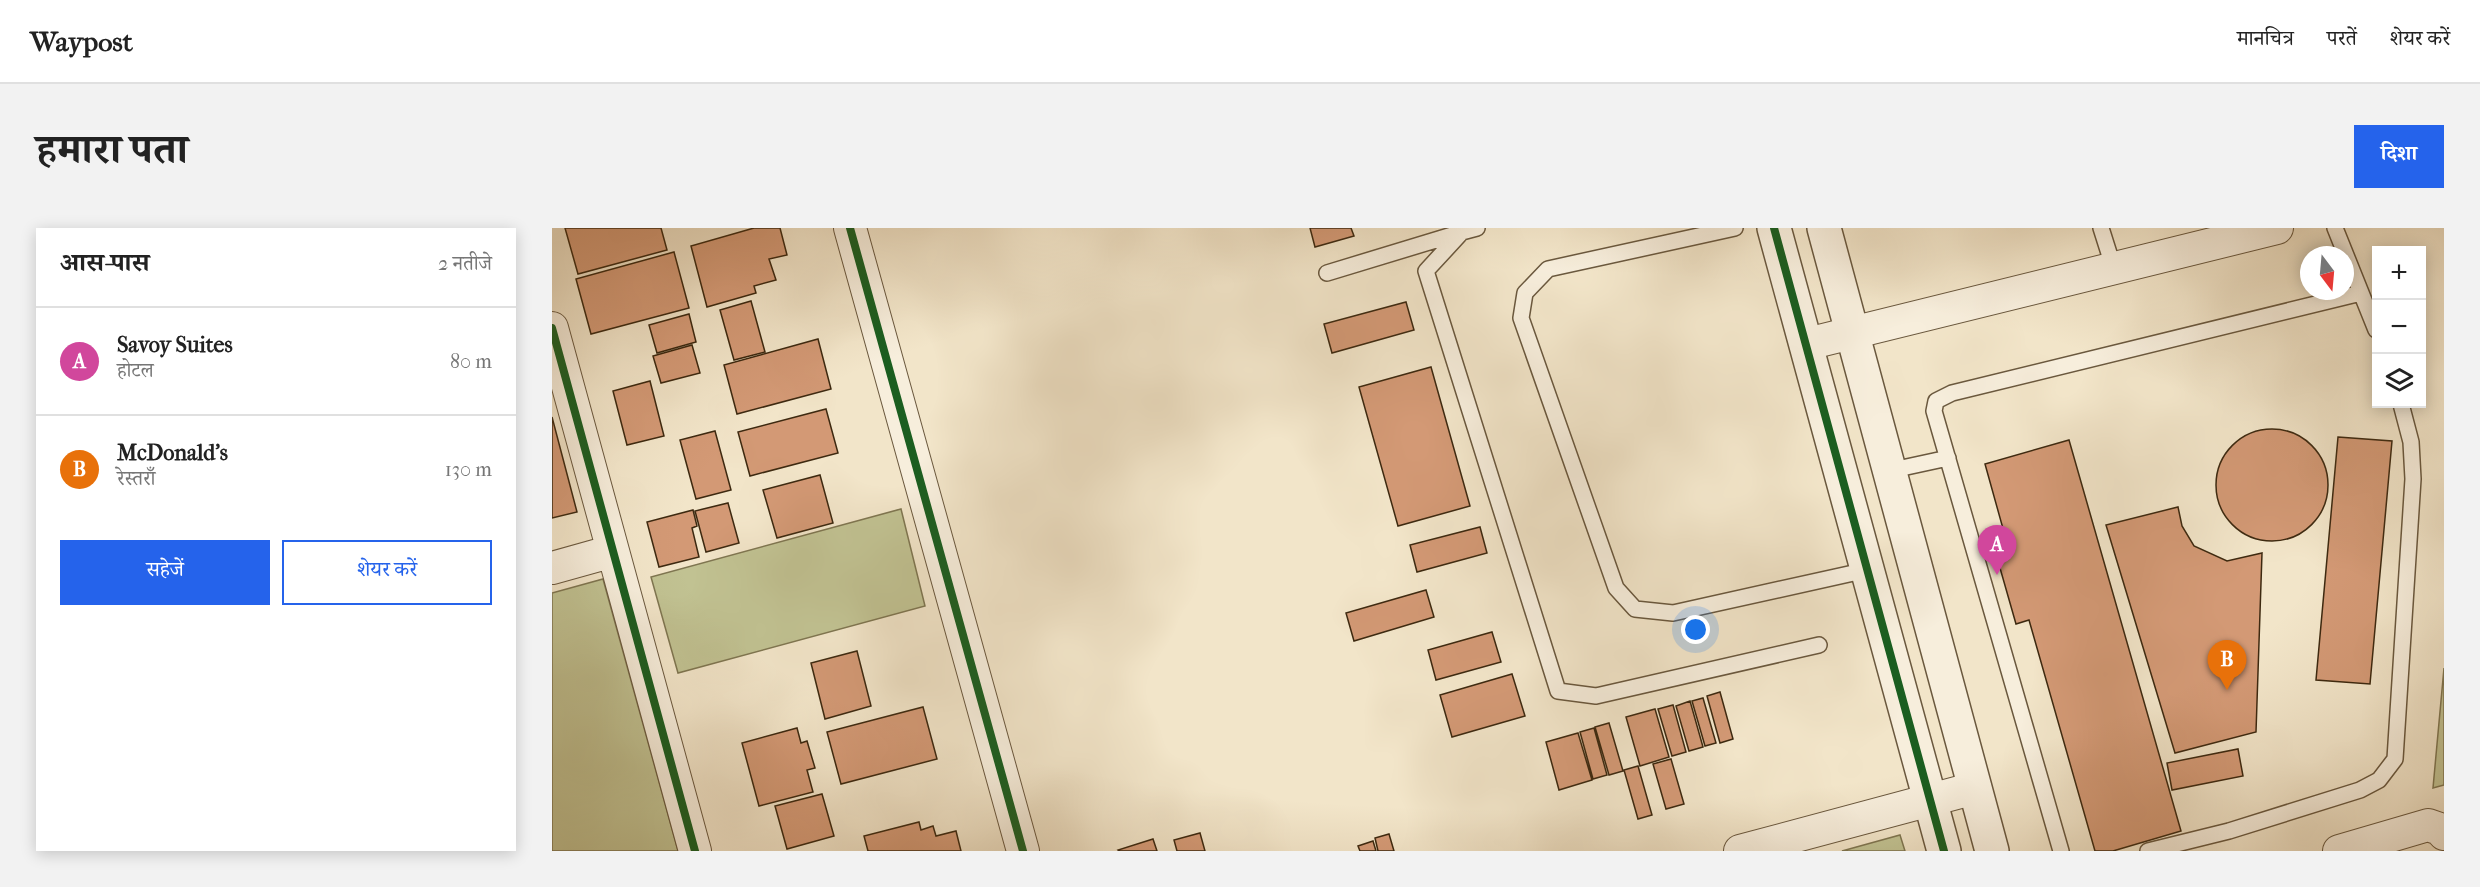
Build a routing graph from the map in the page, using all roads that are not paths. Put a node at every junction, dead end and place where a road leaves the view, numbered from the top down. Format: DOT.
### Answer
graph roads {
  1 [pos="850,228"];
  2 [pos="1735,228"];
  3 [pos="1774,228"];
  4 [pos="1824,228"];
  5 [pos="2101,228"];
  6 [pos="2277,228"];
  7 [pos="2335,228"];
  8 [pos="1469,230"];
  9 [pos="2114,269"];
  10 [pos="1327,273"];
  11 [pos="2361,292"];
  12 [pos="2372,320"];
  13 [pos="552,328"];
  14 [pos="1852,334"];
  15 [pos="1807,344"];
  16 [pos="2402,408"];
  17 [pos="1948,458"];
  18 [pos="1888,471"];
  19 [pos="613,551"];
  20 [pos="552,567"];
  21 [pos="1867,570"];
  22 [pos="1819,645"];
  23 [pos="1975,788"];
  24 [pos="1930,800"];
  25 [pos="2444,834"];
  26 [pos="695,851"];
  27 [pos="1023,851"];
  28 [pos="1740,851"];
  29 [pos="1944,851"];
  30 [pos="1992,851"];
  31 [pos="2061,851"];
  32 [pos="2148,851"];
  33 [pos="2338,851"];
  1 -- 27 [label="street"];
  2 -- 21 [label="lane"];
  3 -- 15 [label="street"];
  4 -- 14 [label="street"];
  5 -- 9 [label="lane"];
  6 -- 9 [label="street"];
  7 -- 11 [label="lane"];
  8 -- 10 [label="lane"];
  8 -- 22 [label="lane"];
  9 -- 14 [label="street"];
  11 -- 12 [label="lane"];
  11 -- 17 [label="lane"];
  13 -- 19 [label="street"];
  14 -- 15 [label="street"];
  14 -- 18 [label="street"];
  15 -- 21 [label="street"];
  16 -- 32 [label="lane"];
  17 -- 18 [label="lane"];
  17 -- 31 [label="lane"];
  18 -- 23 [label="street"];
  19 -- 20 [label="street"];
  19 -- 26 [label="street"];
  21 -- 24 [label="street"];
  23 -- 24 [label="street"];
  23 -- 30 [label="street"];
  24 -- 28 [label="street"];
  24 -- 29 [label="street"];
  25 -- 33 [label="street"];
}
